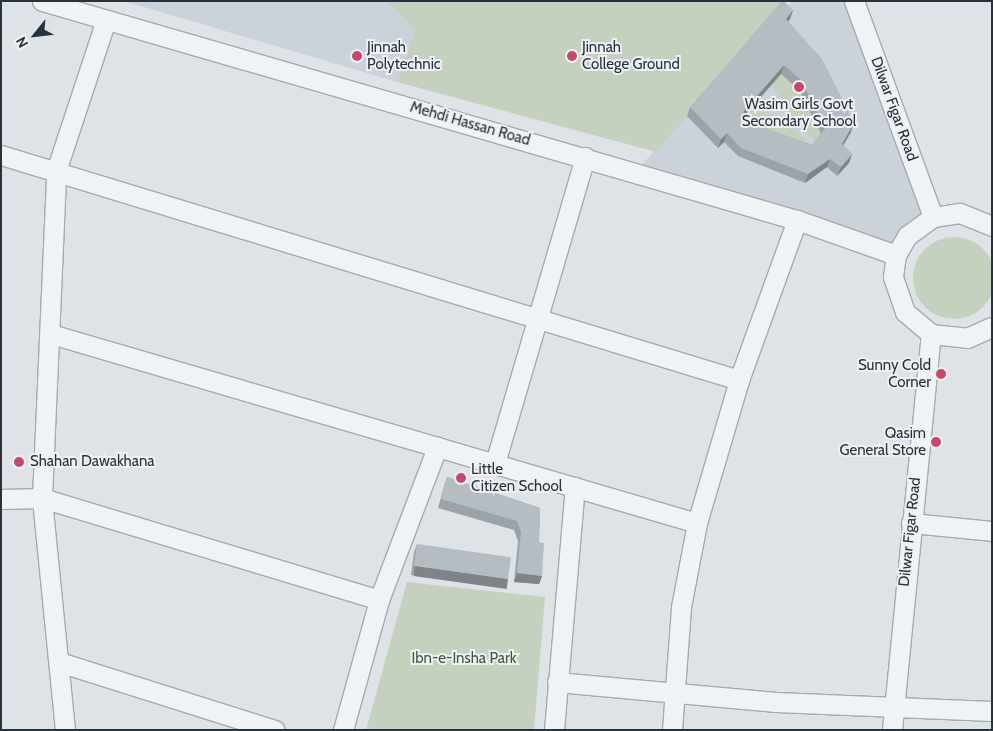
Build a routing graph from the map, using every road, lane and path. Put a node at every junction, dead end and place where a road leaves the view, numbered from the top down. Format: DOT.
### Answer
graph roads {
  1 [pos="42,1"];
  2 [pos="854,1"];
  3 [pos="106,20"];
  4 [pos="1,155"];
  5 [pos="585,157"];
  6 [pos="56,171"];
  7 [pos="933,217"];
  8 [pos="797,220"];
  9 [pos="992,226"];
  10 [pos="896,255"];
  11 [pos="540,317"];
  12 [pos="992,327"];
  13 [pos="51,334"];
  14 [pos="931,334"];
  15 [pos="739,380"];
  16 [pos="438,447"];
  17 [pos="495,463"];
  18 [pos="575,486"];
  19 [pos="42,498"];
  20 [pos="1,500"];
  21 [pos="697,523"];
  22 [pos="911,523"];
  23 [pos="992,531"];
  24 [pos="379,600"];
  25 [pos="59,662"];
  26 [pos="557,682"];
  27 [pos="674,692"];
  28 [pos="892,706"];
  29 [pos="992,711"];
  30 [pos="65,730"];
  31 [pos="275,730"];
  32 [pos="343,730"];
  33 [pos="554,730"];
  34 [pos="672,730"];
  35 [pos="892,730"];
  1 -- 3 [label="street, Mehdi Hassan Road"];
  2 -- 7 [label="street, Dilwar Figar Road"];
  3 -- 5 [label="street, Mehdi Hassan Road"];
  3 -- 6 [label="street"];
  4 -- 6 [label="street"];
  5 -- 8 [label="street, Mehdi Hassan Road"];
  5 -- 11 [label="street"];
  6 -- 11 [label="street"];
  6 -- 13 [label="street"];
  7 -- 9 [label="street"];
  7 -- 10 [label="street"];
  8 -- 10 [label="street, Mehdi Hassan Road"];
  8 -- 15 [label="street"];
  10 -- 14 [label="street"];
  11 -- 15 [label="street"];
  11 -- 17 [label="street"];
  12 -- 14 [label="street"];
  13 -- 16 [label="street"];
  13 -- 19 [label="street"];
  14 -- 22 [label="street, Dilwar Figar Road"];
  15 -- 21 [label="street"];
  16 -- 17 [label="street"];
  16 -- 24 [label="street"];
  17 -- 18 [label="street"];
  18 -- 21 [label="street"];
  18 -- 26 [label="street"];
  19 -- 20 [label="street"];
  19 -- 24 [label="street"];
  19 -- 25 [label="street"];
  21 -- 27 [label="street"];
  22 -- 23 [label="street"];
  22 -- 28 [label="street, Dilwar Figar Road"];
  24 -- 32 [label="street"];
  25 -- 30 [label="street"];
  25 -- 31 [label="street"];
  26 -- 27 [label="street"];
  26 -- 33 [label="street"];
  27 -- 28 [label="street"];
  27 -- 34 [label="street"];
  28 -- 29 [label="street"];
  28 -- 35 [label="street, Dilwar Figar Road"];
}
